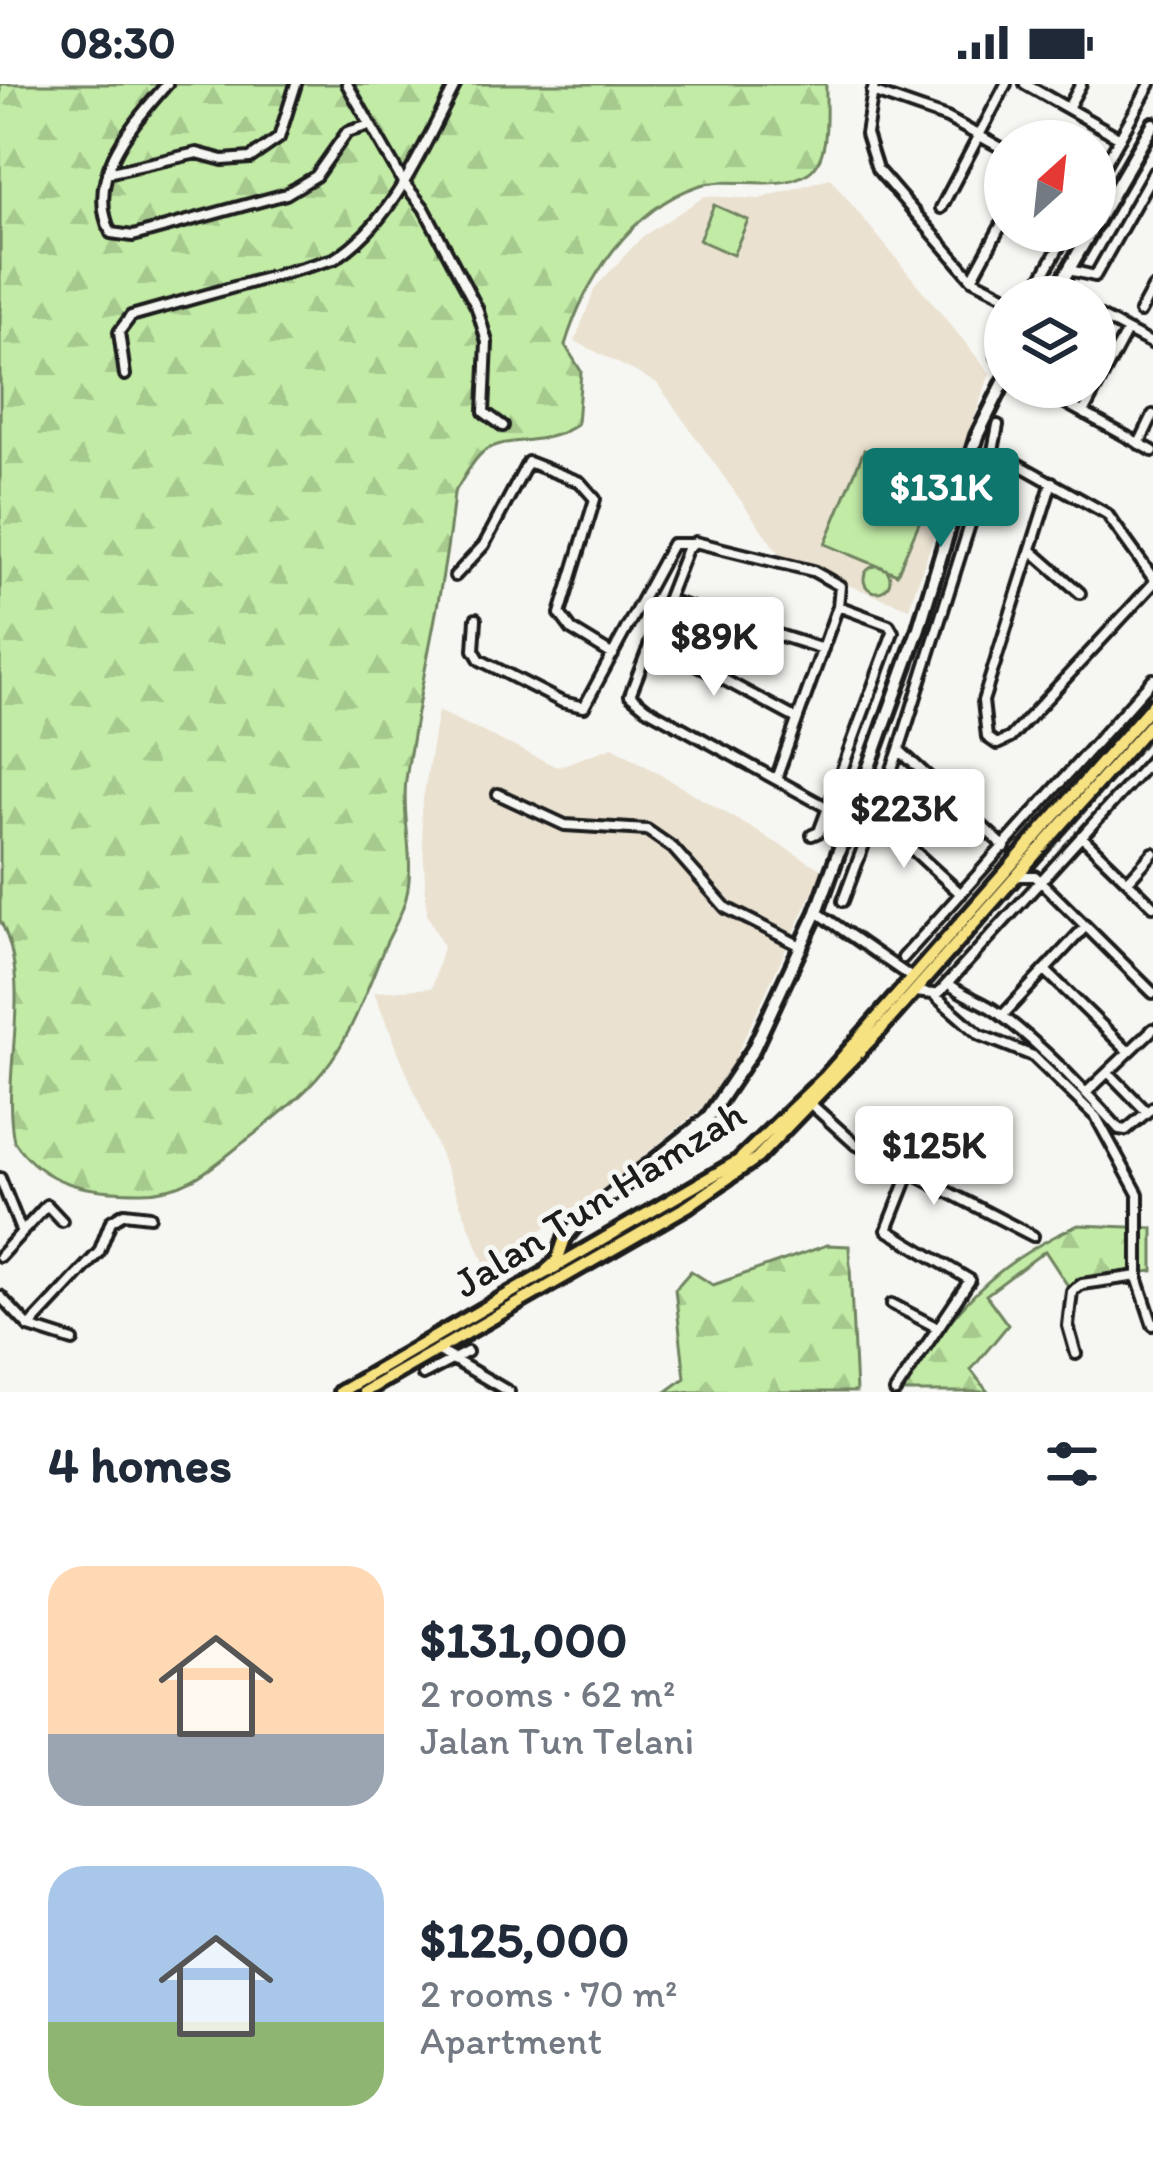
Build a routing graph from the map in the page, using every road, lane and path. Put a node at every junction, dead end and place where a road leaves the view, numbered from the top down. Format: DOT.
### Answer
graph roads {
  1 [pos="167,84"];
  2 [pos="296,84"];
  3 [pos="347,84"];
  4 [pos="444,84"];
  5 [pos="1006,84"];
  6 [pos="1024,84"];
  7 [pos="1081,84"];
  8 [pos="1150,84"];
  9 [pos="873,88"];
  10 [pos="453,89"];
  11 [pos="1068,109"];
  12 [pos="1153,124"];
  13 [pos="370,125"];
  14 [pos="979,136"];
  15 [pos="1120,137"];
  16 [pos="984,139"];
  17 [pos="1116,144"];
  18 [pos="105,173"];
  19 [pos="1153,173"];
  20 [pos="403,182"];
  21 [pos="1116,188"];
  22 [pos="941,208"];
  23 [pos="987,252"];
  24 [pos="1079,252"];
  25 [pos="1069,270"];
  26 [pos="1066,276"];
  27 [pos="972,279"];
  28 [pos="984,285"];
  29 [pos="1153,288"];
  30 [pos="1140,312"];
  31 [pos="1116,326"];
  32 [pos="1126,331"];
  33 [pos="1153,344"];
  34 [pos="125,375"];
  35 [pos="991,408"];
  36 [pos="1075,408"];
  37 [pos="1083,412"];
  38 [pos="1153,415"];
  39 [pos="998,425"];
  40 [pos="503,426"];
  41 [pos="1139,444"];
  42 [pos="1153,452"];
  43 [pos="991,458"];
  44 [pos="1052,482"];
  45 [pos="691,544"];
  46 [pos="1031,550"];
  47 [pos="455,575"];
  48 [pos="1153,581"];
  49 [pos="1080,593"];
  50 [pos="667,600"];
  51 [pos="838,606"];
  52 [pos="476,619"];
  53 [pos="652,641"];
  54 [pos="823,649"];
  55 [pos="613,655"];
  56 [pos="1153,679"];
  57 [pos="1151,710"];
  58 [pos="796,719"];
  59 [pos="899,750"];
  60 [pos="1153,758"];
  61 [pos="776,779"];
  62 [pos="498,794"];
  63 [pos="828,808"];
  64 [pos="875,815"];
  65 [pos="851,819"];
  66 [pos="812,836"];
  67 [pos="1081,836"];
  68 [pos="1005,847"];
  69 [pos="1153,854"];
  70 [pos="1034,857"];
  71 [pos="1016,877"];
  72 [pos="1037,879"];
  73 [pos="1128,881"];
  74 [pos="962,894"];
  75 [pos="843,901"];
  76 [pos="1153,906"];
  77 [pos="817,912"];
  78 [pos="1085,927"];
  79 [pos="801,946"];
  80 [pos="903,958"];
  81 [pos="1045,970"];
  82 [pos="931,973"];
  83 [pos="912,978"];
  84 [pos="948,983"];
  85 [pos="915,992"];
  86 [pos="1153,993"];
  87 [pos="934,995"];
  88 [pos="1002,1016"];
  89 [pos="1153,1029"];
  90 [pos="1129,1052"];
  91 [pos="1108,1072"];
  92 [pos="1088,1091"];
  93 [pos="812,1106"];
  94 [pos="1150,1110"];
  95 [pos="1119,1129"];
  96 [pos="1109,1141"];
  97 [pos="910,1172"];
  98 [pos="0,1178"];
  99 [pos="150,1216"];
  100 [pos="62,1221"];
  101 [pos="630,1228"];
  102 [pos="22,1233"];
  103 [pos="1033,1236"];
  104 [pos="565,1238"];
  105 [pos="0,1256"];
  106 [pos="1138,1276"];
  107 [pos="0,1296"];
  108 [pos="504,1298"];
  109 [pos="892,1304"];
  110 [pos="1153,1325"];
  111 [pos="29,1327"];
  112 [pos="938,1328"];
  113 [pos="73,1341"];
  114 [pos="454,1341"];
  115 [pos="438,1350"];
  116 [pos="467,1352"];
  117 [pos="1076,1354"];
  118 [pos="453,1357"];
  119 [pos="423,1375"];
  120 [pos="340,1392"];
  121 [pos="364,1392"];
  122 [pos="509,1392"];
  123 [pos="895,1392"];
  1 -- 18 [label="street"];
  2 -- 18 [label="street"];
  3 -- 13 [label="street"];
  4 -- 10 [label="street"];
  5 -- 14 [label="street"];
  6 -- 11 [label="street"];
  7 -- 11 [label="street"];
  8 -- 15 [label="street"];
  9 -- 14 [label="street"];
  9 -- 27 [label="street"];
  10 -- 20 [label="street"];
  11 -- 15 [label="street"];
  12 -- 21 [label="street"];
  13 -- 18 [label="street"];
  13 -- 20 [label="street"];
  14 -- 16 [label="street"];
  14 -- 22 [label="street"];
  15 -- 17 [label="street"];
  19 -- 25 [label="street"];
  20 -- 34 [label="street"];
  20 -- 40 [label="street"];
  23 -- 27 [label="street"];
  24 -- 25 [label="street"];
  25 -- 26 [label="street"];
  27 -- 28 [label="street"];
  29 -- 30 [label="street"];
  31 -- 32 [label="street"];
  32 -- 33 [label="street"];
  32 -- 37 [label="street"];
  35 -- 65 [label="street"];
  36 -- 37 [label="street"];
  37 -- 41 [label="street"];
  38 -- 41 [label="street"];
  39 -- 43 [label="street"];
  41 -- 42 [label="street"];
  43 -- 44 [label="street"];
  43 -- 59 [label="street"];
  44 -- 46 [label="street"];
  44 -- 48 [label="street"];
  45 -- 50 [label="street"];
  45 -- 51 [label="street"];
  45 -- 55 [label="street"];
  46 -- 48 [label="street"];
  46 -- 49 [label="street"];
  47 -- 55 [label="street"];
  50 -- 53 [label="street"];
  50 -- 54 [label="street"];
  51 -- 54 [label="street"];
  51 -- 63 [label="street"];
  52 -- 55 [label="street"];
  53 -- 58 [label="street"];
  53 -- 61 [label="street"];
  54 -- 58 [label="street"];
  56 -- 68 [label="street"];
  57 -- 70 [label="main road, Jalan Tun Hamzah"];
  57 -- 83 [label="main road, Jalan Tun Hamzah"];
  58 -- 61 [label="street"];
  59 -- 64 [label="street"];
  59 -- 68 [label="street"];
  60 -- 67 [label="street"];
  61 -- 63 [label="street"];
  62 -- 79 [label="street"];
  63 -- 65 [label="street"];
  63 -- 66 [label="street"];
  64 -- 74 [label="street"];
  64 -- 75 [label="street"];
  65 -- 77 [label="street"];
  67 -- 72 [label="street"];
  67 -- 73 [label="street"];
  68 -- 74 [label="street"];
  69 -- 73 [label="street"];
  70 -- 71 [label="main road, Jalan Tun Hamzah"];
  70 -- 72 [label="street"];
  71 -- 72 [label="street"];
  71 -- 82 [label="main road, Jalan Tun Hamzah"];
  72 -- 78 [label="street"];
  72 -- 84 [label="street"];
  73 -- 76 [label="street"];
  74 -- 80 [label="street"];
  77 -- 79 [label="street"];
  77 -- 83 [label="street"];
  78 -- 81 [label="street"];
  78 -- 86 [label="street"];
  79 -- 104 [label="street"];
  81 -- 88 [label="street"];
  81 -- 90 [label="street"];
  82 -- 85 [label="main road, Jalan Tun Hamzah"];
  82 -- 87 [label="street"];
  83 -- 101 [label="main road, Jalan Tun Hamzah"];
  84 -- 87 [label="street"];
  84 -- 88 [label="street"];
  85 -- 87 [label="street"];
  85 -- 93 [label="main road, Jalan Tun Hamzah"];
  87 -- 96 [label="street"];
  88 -- 92 [label="street"];
  89 -- 90 [label="street"];
  90 -- 91 [label="street"];
  91 -- 92 [label="street"];
  91 -- 94 [label="street"];
  92 -- 95 [label="street"];
  93 -- 97 [label="street"];
  93 -- 114 [label="main road, Jalan Tun Hamzah"];
  94 -- 95 [label="street"];
  95 -- 96 [label="street"];
  96 -- 106 [label="street"];
  97 -- 103 [label="street"];
  97 -- 112 [label="street"];
  98 -- 102 [label="street"];
  99 -- 111 [label="street"];
  100 -- 102 [label="street"];
  101 -- 104 [label="main road"];
  101 -- 108 [label="main road, Jalan Tun Hamzah"];
  102 -- 105 [label="street"];
  104 -- 108 [label="main road"];
  106 -- 110 [label="street"];
  106 -- 117 [label="street"];
  107 -- 111 [label="street"];
  108 -- 120 [label="main road, Jalan Tun Hamzah"];
  109 -- 112 [label="street"];
  111 -- 113 [label="street"];
  112 -- 123 [label="street"];
  114 -- 115 [label="main road, Jalan Tun Hamzah"];
  114 -- 118 [label="street"];
  115 -- 118 [label="street"];
  115 -- 121 [label="main road, Jalan Tun Hamzah"];
  116 -- 118 [label="street"];
  118 -- 119 [label="street"];
  118 -- 122 [label="street"];
}
